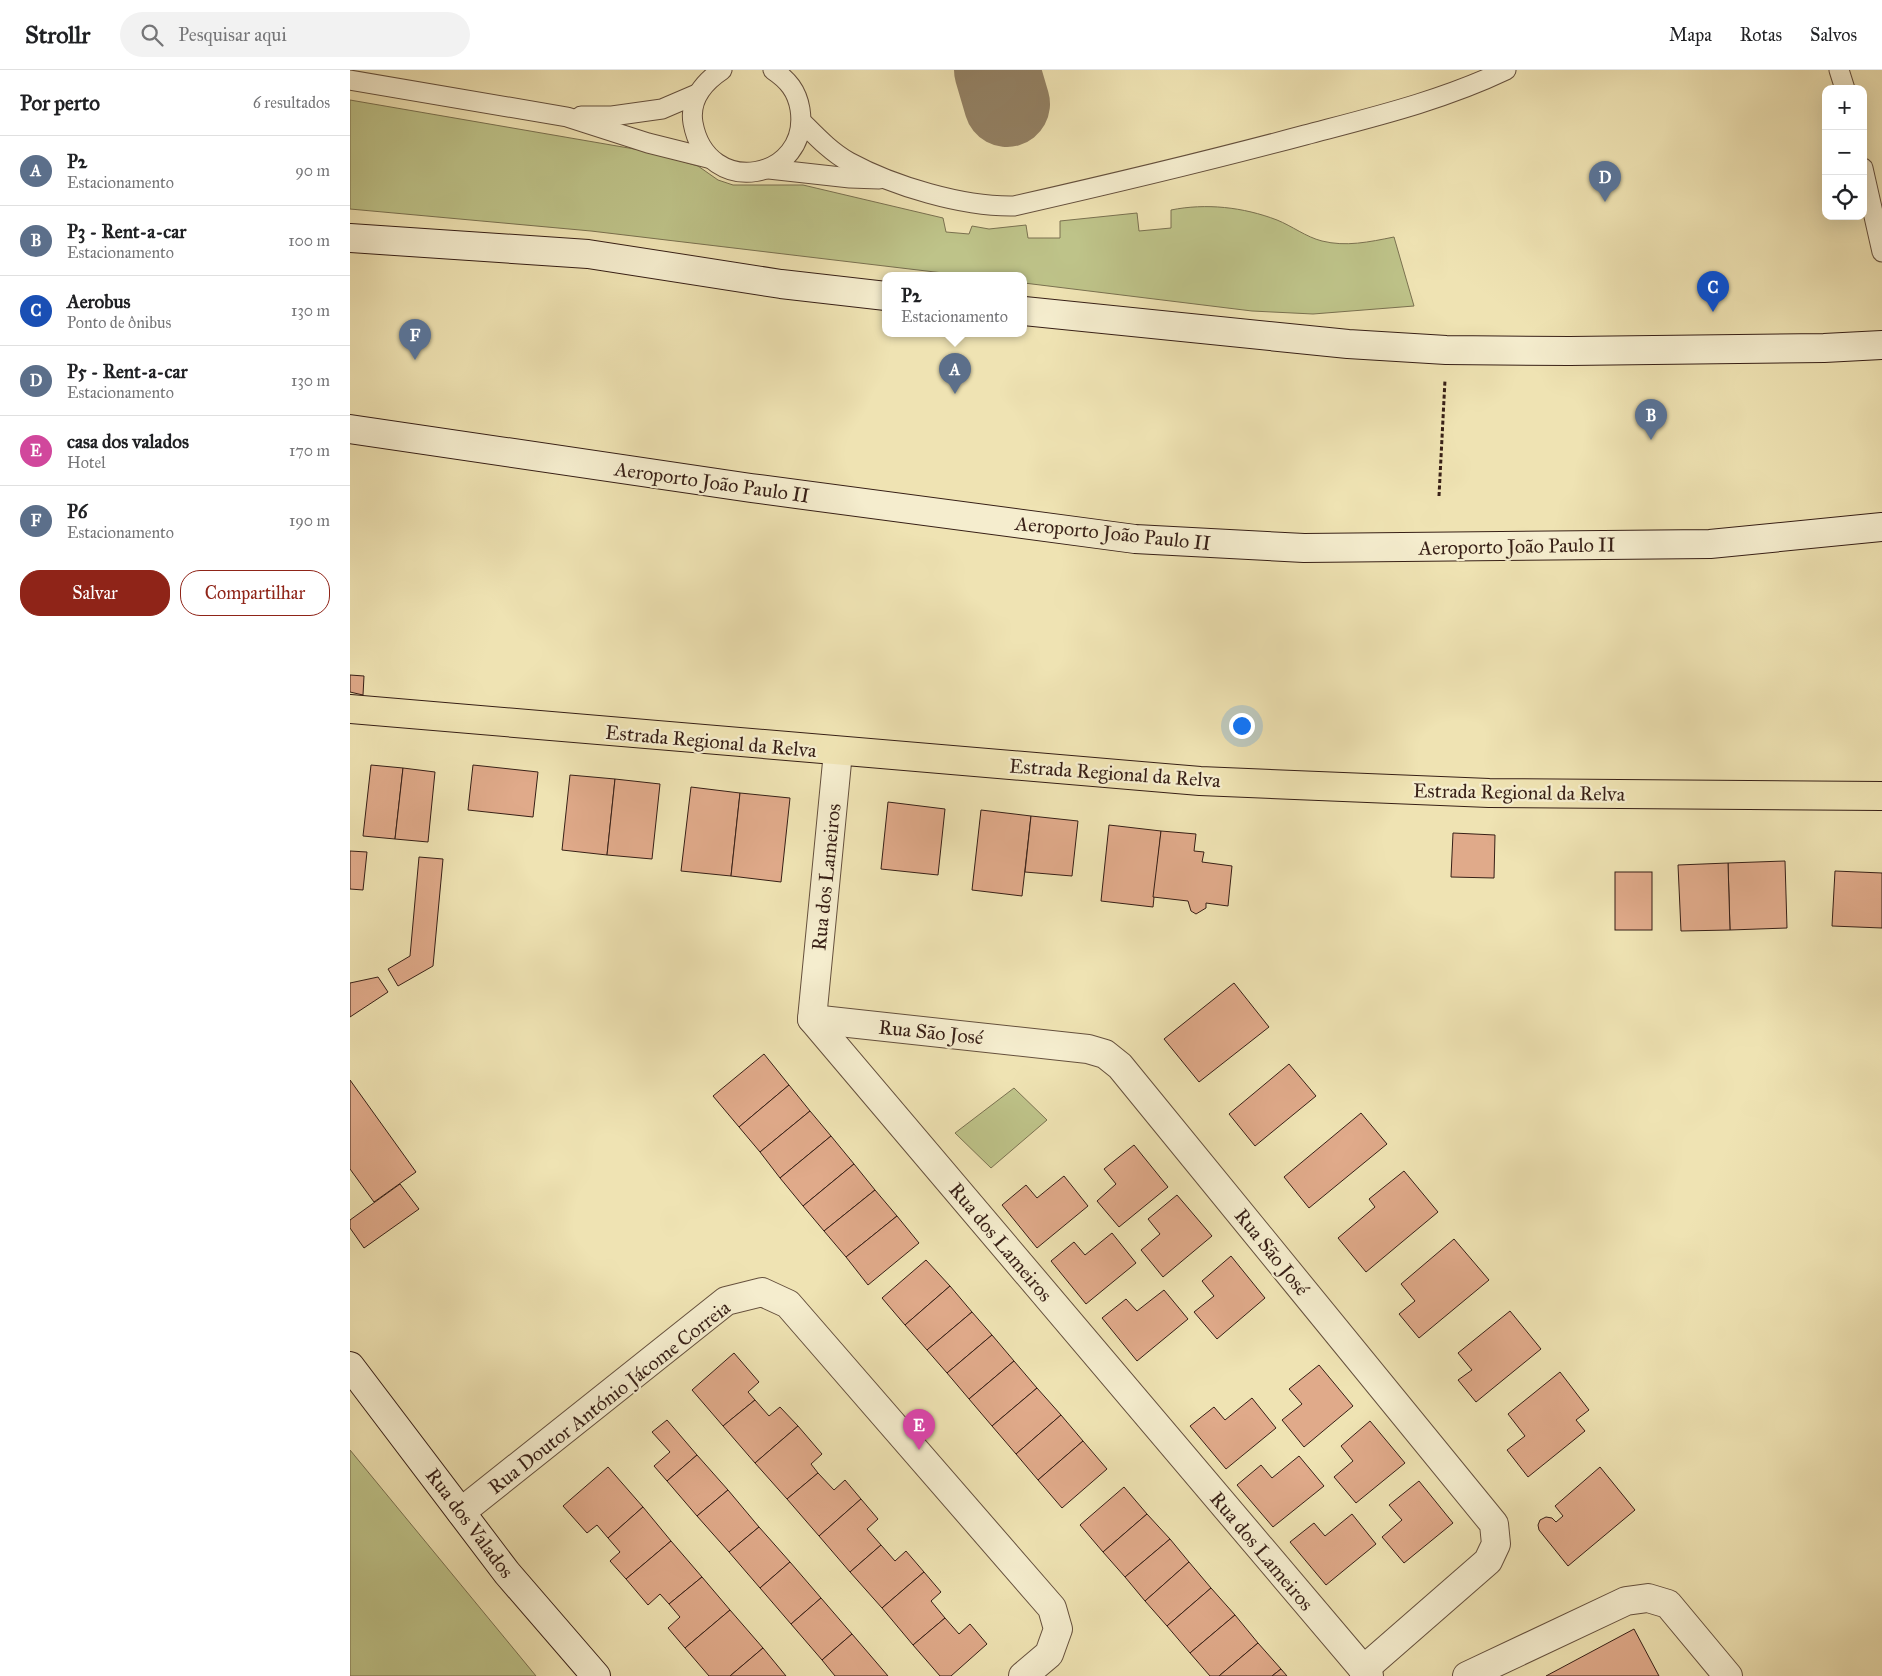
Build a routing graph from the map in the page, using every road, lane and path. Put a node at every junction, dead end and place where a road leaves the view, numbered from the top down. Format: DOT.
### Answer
graph roads {
  1 [pos="722,70"];
  2 [pos="773,70"];
  3 [pos="798,70"];
  4 [pos="1506,70"];
  5 [pos="1840,70"];
  6 [pos="350,80"];
  7 [pos="1844,85"];
  8 [pos="698,94"];
  9 [pos="798,97"];
  10 [pos="567,117"];
  11 [pos="802,122"];
  12 [pos="708,158"];
  13 [pos="769,169"];
  14 [pos="1865,175"];
  15 [pos="885,179"];
  16 [pos="350,238"];
  17 [pos="1882,252"];
  18 [pos="882,296"];
  19 [pos="1027,311"];
  20 [pos="1882,345"];
  21 [pos="1446,350"];
  22 [pos="350,429"];
  23 [pos="1439,496"];
  24 [pos="1882,527"];
  25 [pos="350,709"];
  26 [pos="838,752"];
  27 [pos="1882,796"];
  28 [pos="812,1019"];
  29 [pos="350,1366"];
  30 [pos="462,1512"];
  31 [pos="1366,1673"];
  32 [pos="596,1676"];
  33 [pos="1023,1676"];
  34 [pos="1467,1676"];
  35 [pos="1728,1676"];
  1 -- 8 [label="lane"];
  2 -- 9 [label="lane"];
  3 -- 9 [label="lane"];
  4 -- 15 [label="lane"];
  5 -- 7 [label="lane"];
  6 -- 10 [label="lane"];
  8 -- 10 [label="lane"];
  8 -- 12 [label="lane"];
  9 -- 11 [label="lane"];
  10 -- 12 [label="lane"];
  11 -- 13 [label="lane"];
  11 -- 15 [label="lane"];
  12 -- 13 [label="lane"];
  13 -- 15 [label="lane"];
  14 -- 17 [label="lane"];
  16 -- 18 [label="street"];
  19 -- 21 [label="street"];
  20 -- 21 [label="street"];
  21 -- 23 [label="path"];
  22 -- 24 [label="street, Aeroporto João Paulo II"];
  25 -- 26 [label="main road, Estrada Regional da Relva"];
  26 -- 27 [label="main road, Estrada Regional da Relva"];
  26 -- 28 [label="street, Rua dos Lameiros"];
  28 -- 31 [label="street, Rua dos Lameiros"];
  28 -- 31 [label="street, Rua São José"];
  29 -- 30 [label="street, Rua dos Valados"];
  30 -- 32 [label="street, Rua dos Valados"];
  30 -- 33 [label="street, Rua Doutor António Jácome Correia"];
  34 -- 35 [label="street"];
}
